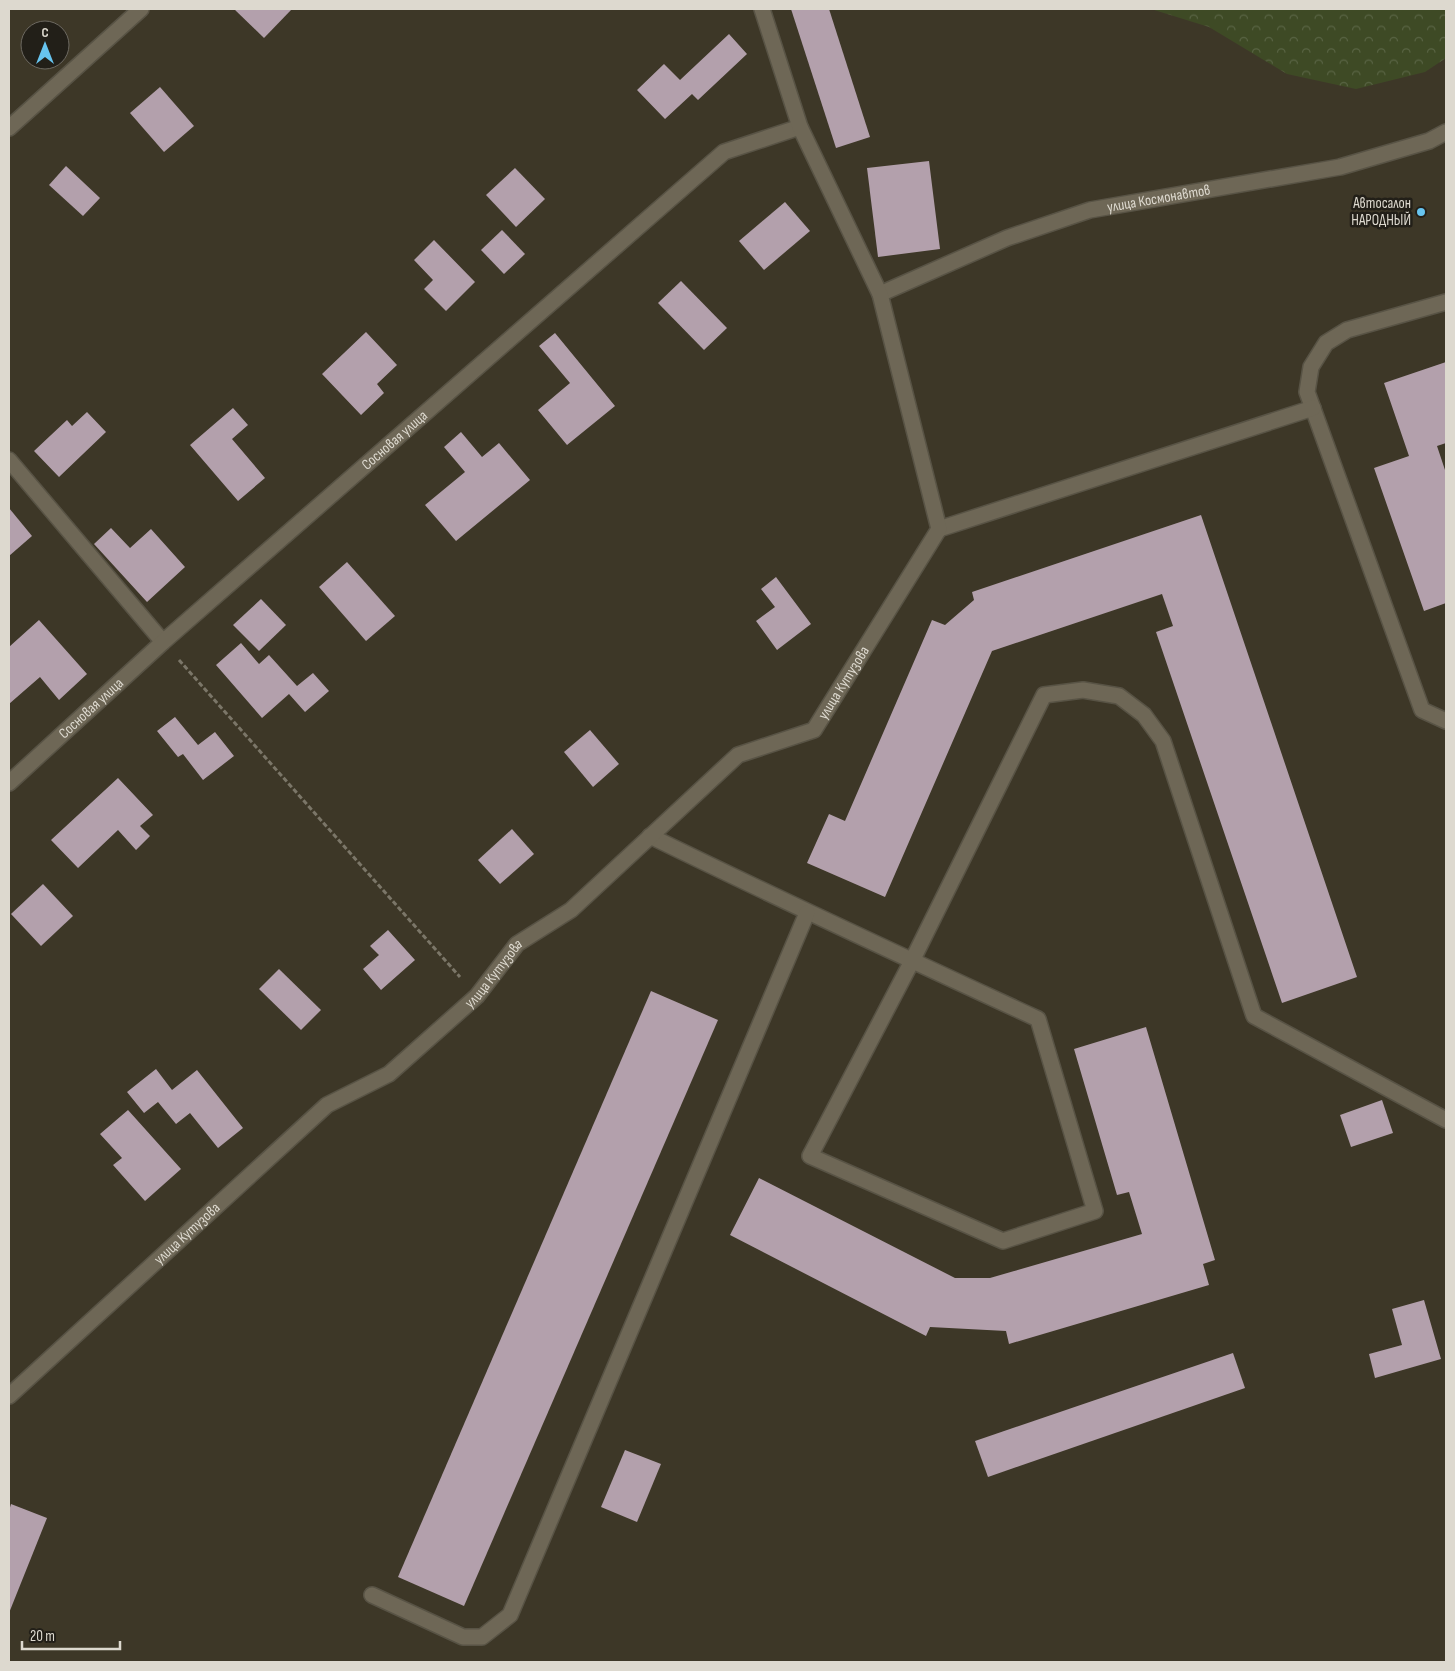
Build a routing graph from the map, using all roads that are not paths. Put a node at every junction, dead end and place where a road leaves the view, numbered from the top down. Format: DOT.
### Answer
graph roads {
  1 [pos="141,9"];
  2 [pos="762,9"];
  3 [pos="800,127"];
  4 [pos="9,128"];
  5 [pos="1446,132"];
  6 [pos="880,294"];
  7 [pos="1446,302"];
  8 [pos="1313,408"];
  9 [pos="9,460"];
  10 [pos="939,529"];
  11 [pos="163,642"];
  12 [pos="1446,721"];
  13 [pos="9,784"];
  14 [pos="650,836"];
  15 [pos="807,913"];
  16 [pos="912,961"];
  17 [pos="1446,1120"];
  18 [pos="9,1396"];
  19 [pos="372,1595"];
  1 -- 4 [label="street"];
  2 -- 3 [label="street"];
  3 -- 6 [label="street"];
  3 -- 11 [label="street, Сосновая улица"];
  5 -- 6 [label="street, улица Космонавтов"];
  6 -- 10 [label="street"];
  7 -- 8 [label="street"];
  8 -- 10 [label="street"];
  8 -- 12 [label="street"];
  9 -- 11 [label="street"];
  10 -- 14 [label="street, улица Кутузова"];
  11 -- 13 [label="street, Сосновая улица"];
  14 -- 15 [label="street"];
  14 -- 18 [label="street, улица Кутузова"];
  15 -- 16 [label="street"];
  15 -- 19 [label="street"];
  16 -- 16 [label="street"];
  16 -- 17 [label="street"];
}
